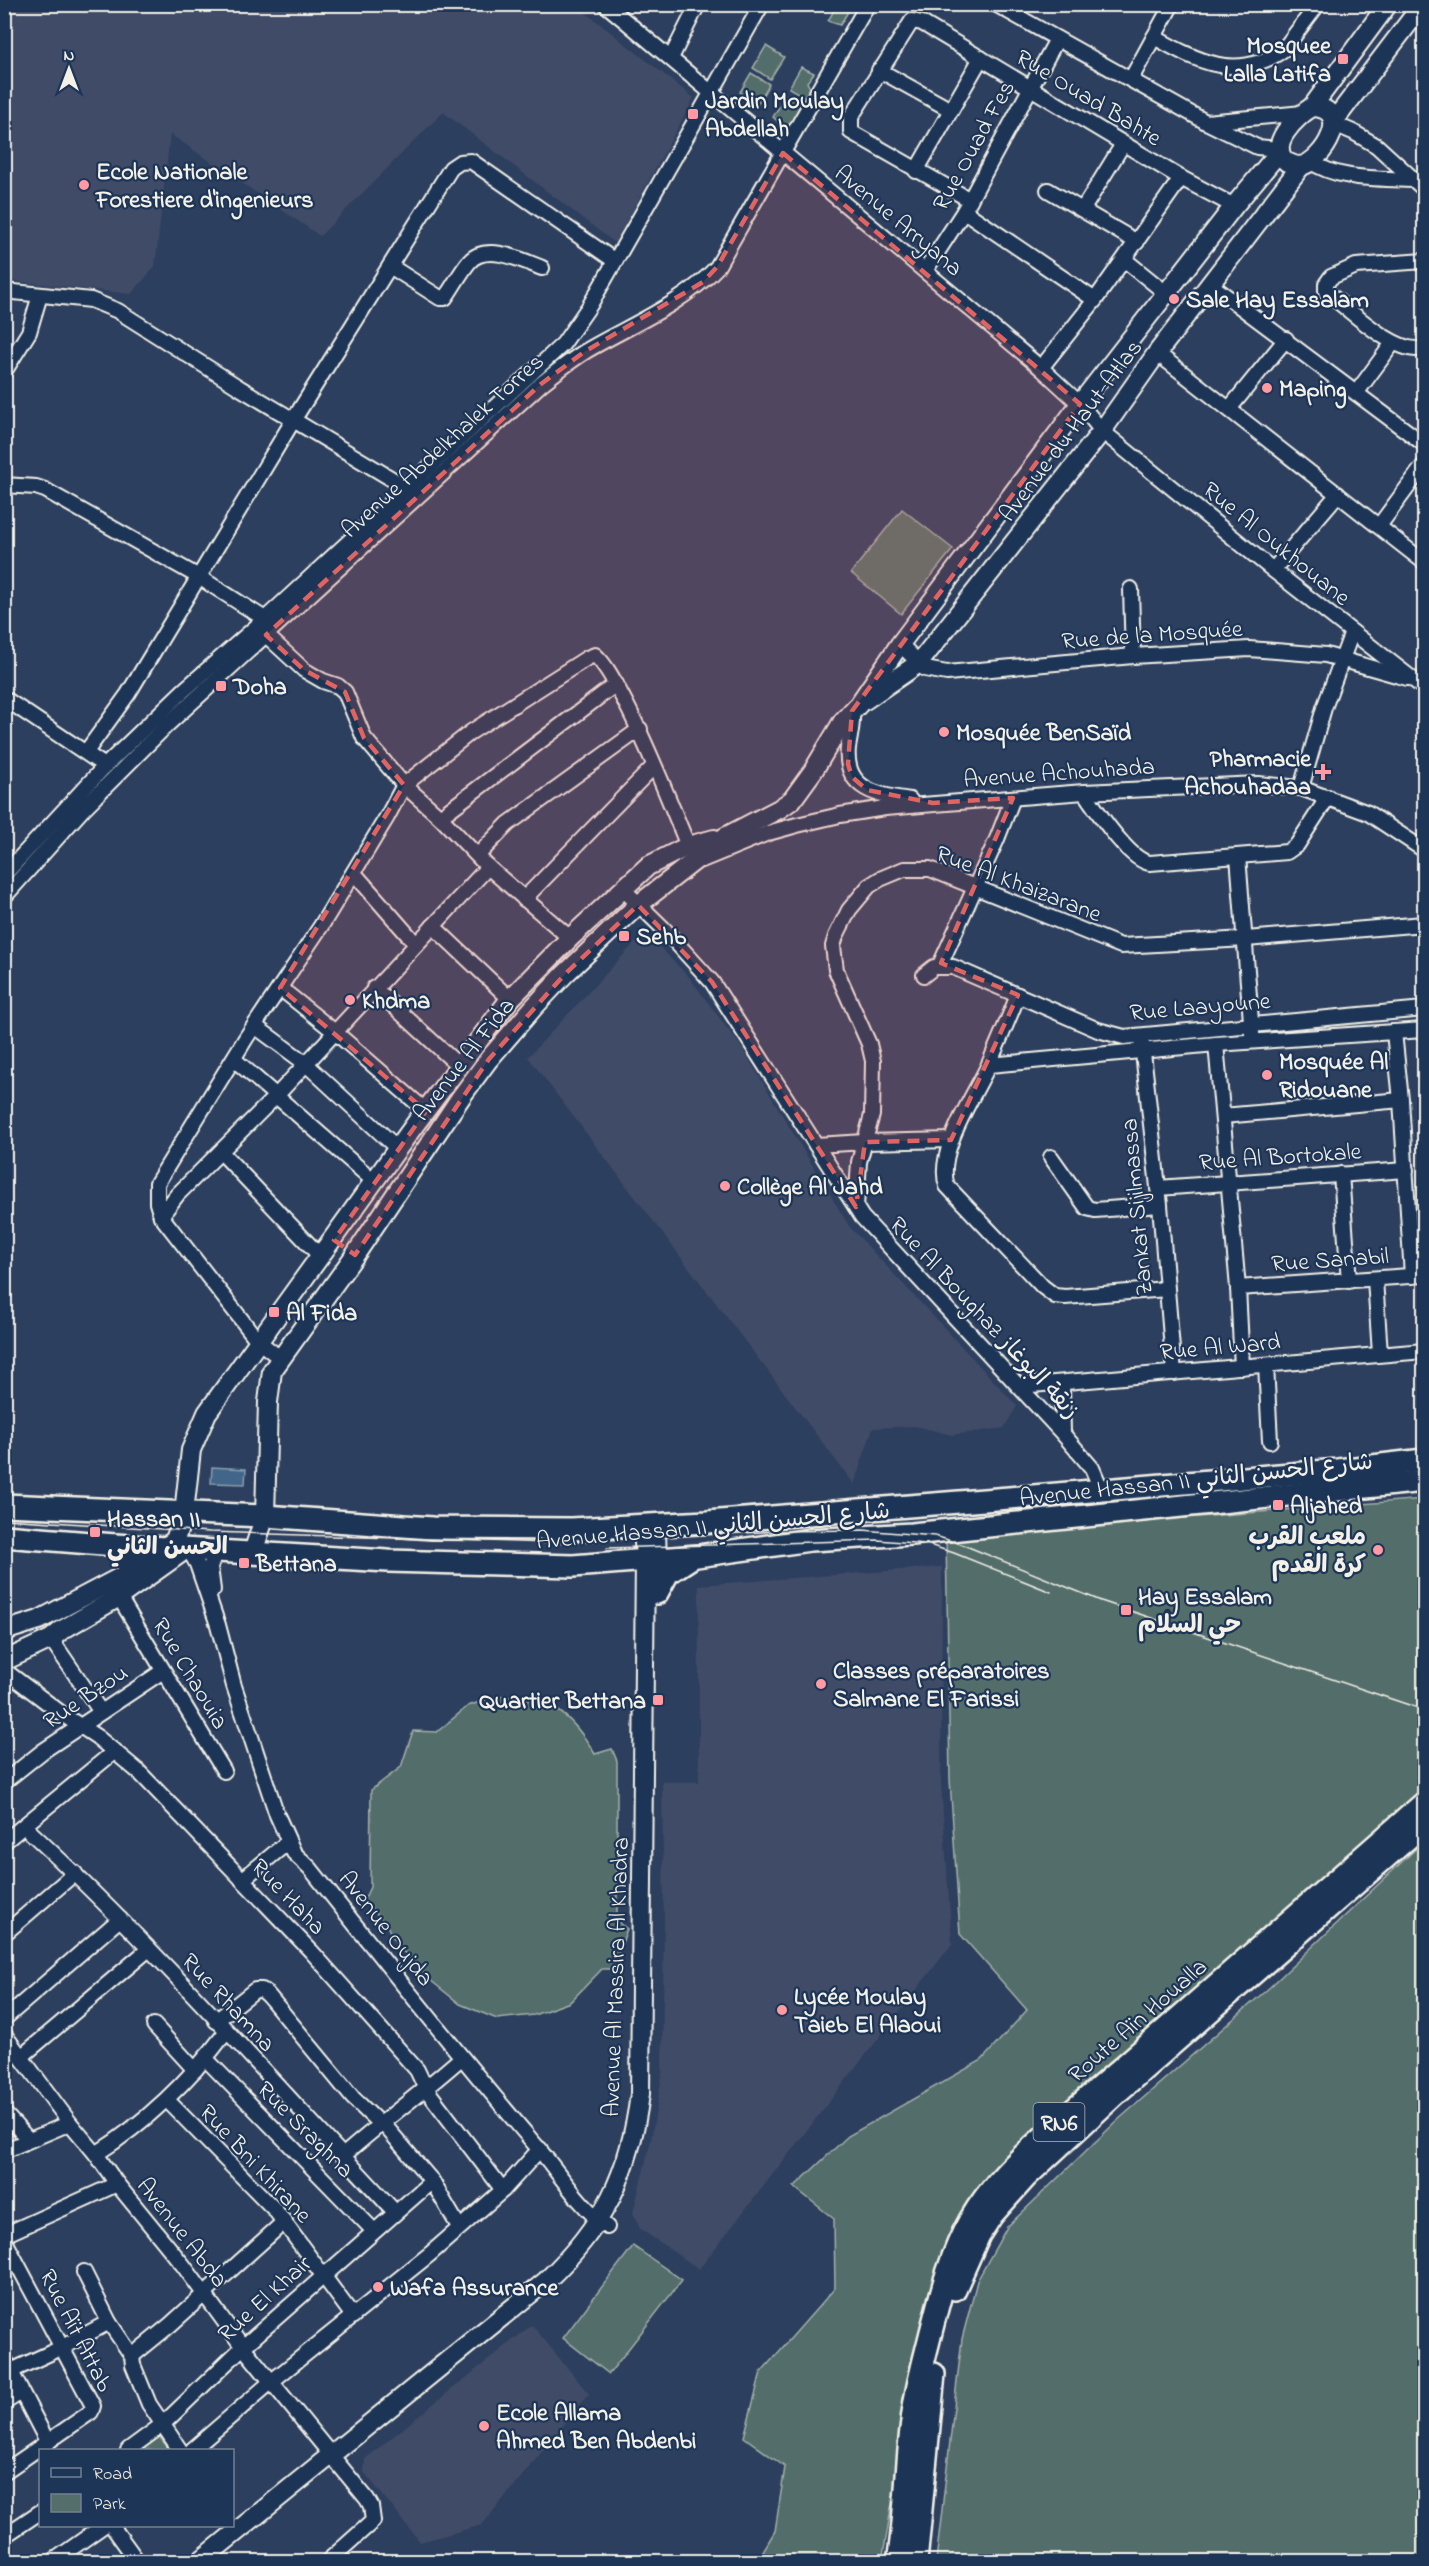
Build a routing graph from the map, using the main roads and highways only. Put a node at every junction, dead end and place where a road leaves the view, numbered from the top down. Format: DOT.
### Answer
graph roads {
  1 [pos="1388,4"];
  2 [pos="1423,4"];
  3 [pos="1307,110"];
  4 [pos="1334,123"];
  5 [pos="1280,150"];
  6 [pos="1306,164"];
  7 [pos="855,708"];
  8 [pos="725,837"];
  9 [pos="682,849"];
  10 [pos="687,866"];
  11 [pos="334,1240"];
  12 [pos="355,1255"];
  13 [pos="1425,1460"];
  14 [pos="1425,1481"];
  15 [pos="4,1505"];
  16 [pos="265,1516"];
  17 [pos="649,1525"];
  18 [pos="180,1535"];
  19 [pos="4,1536"];
  20 [pos="115,1545"];
  21 [pos="253,1552"];
  22 [pos="697,1556"];
  23 [pos="651,1559"];
  24 [pos="128,1574"];
  25 [pos="657,1593"];
  26 [pos="4,1631"];
  27 [pos="4,1661"];
  28 [pos="1425,1803"];
  29 [pos="1425,1824"];
  30 [pos="603,2224"];
  31 [pos="334,2458"];
  32 [pos="200,2562"];
  33 [pos="216,2562"];
  34 [pos="898,2562"];
  35 [pos="916,2562"];
  1 -- 3 [label="main road"];
  2 -- 4 [label="main road"];
  3 -- 4 [label="main road"];
  3 -- 5 [label="main road"];
  4 -- 6 [label="main road"];
  5 -- 6 [label="main road"];
  5 -- 7 [label="main road, Avenue du Haut-Atlas"];
  6 -- 7 [label="main road, Avenue du Haut-Atlas"];
  7 -- 8 [label="main road, Avenue du Haut-Atlas"];
  8 -- 9 [label="main road, Avenue Al Fida"];
  8 -- 10 [label="main road"];
  9 -- 10 [label="main road"];
  9 -- 11 [label="main road, Avenue Al Fida"];
  10 -- 12 [label="main road, Avenue Al Fida"];
  11 -- 12 [label="main road"];
  11 -- 18 [label="main road, Avenue Al Fida"];
  12 -- 16 [label="main road, Avenue Al Fida"];
  13 -- 17 [label="highway, Avenue Hassan II شارع الحسن الثاني"];
  14 -- 22 [label="highway, Avenue Hassan II شارع الحسن الثاني"];
  15 -- 18 [label="highway, Avenue Hassan II شارع الحسن الثاني"];
  16 -- 17 [label="highway, Avenue Hassan II شارع الحسن الثاني"];
  16 -- 18 [label="highway, Avenue Hassan II شارع الحسن الثاني"];
  16 -- 21 [label="main road, Avenue Al Fida"];
  17 -- 23 [label="main road, Avenue Al Massira Al Khadra"];
  18 -- 20 [label="highway, Avenue Hassan II شارع الحسن الثاني"];
  18 -- 21 [label="highway, Avenue Hassan II شارع الحسن الثاني"];
  18 -- 24 [label="main road"];
  18 -- 27 [label="main road"];
  19 -- 20 [label="highway, Avenue Hassan II شارع الحسن الثاني"];
  20 -- 24 [label="highway"];
  21 -- 23 [label="highway, Avenue Hassan II شارع الحسن الثاني"];
  22 -- 23 [label="highway, Avenue Hassan II شارع الحسن الثاني"];
  22 -- 25 [label="highway"];
  23 -- 25 [label="main road, Avenue Al Massira Al Khadra"];
  23 -- 30 [label="main road, Avenue Al Massira Al Khadra"];
  24 -- 26 [label="main road"];
  25 -- 30 [label="main road, Avenue Al Massira Al Khadra"];
  28 -- 34 [label="highway, Route Aïn Houalla / RN6"];
  29 -- 35 [label="highway, Route Aïn Houalla / RN6"];
  30 -- 31 [label="main road, Avenue Al Massira Al Khadra"];
  31 -- 32 [label="main road, Avenue Al Massira Al Khadra"];
  31 -- 33 [label="main road, Avenue Al Massira Al Khadra"];
}
